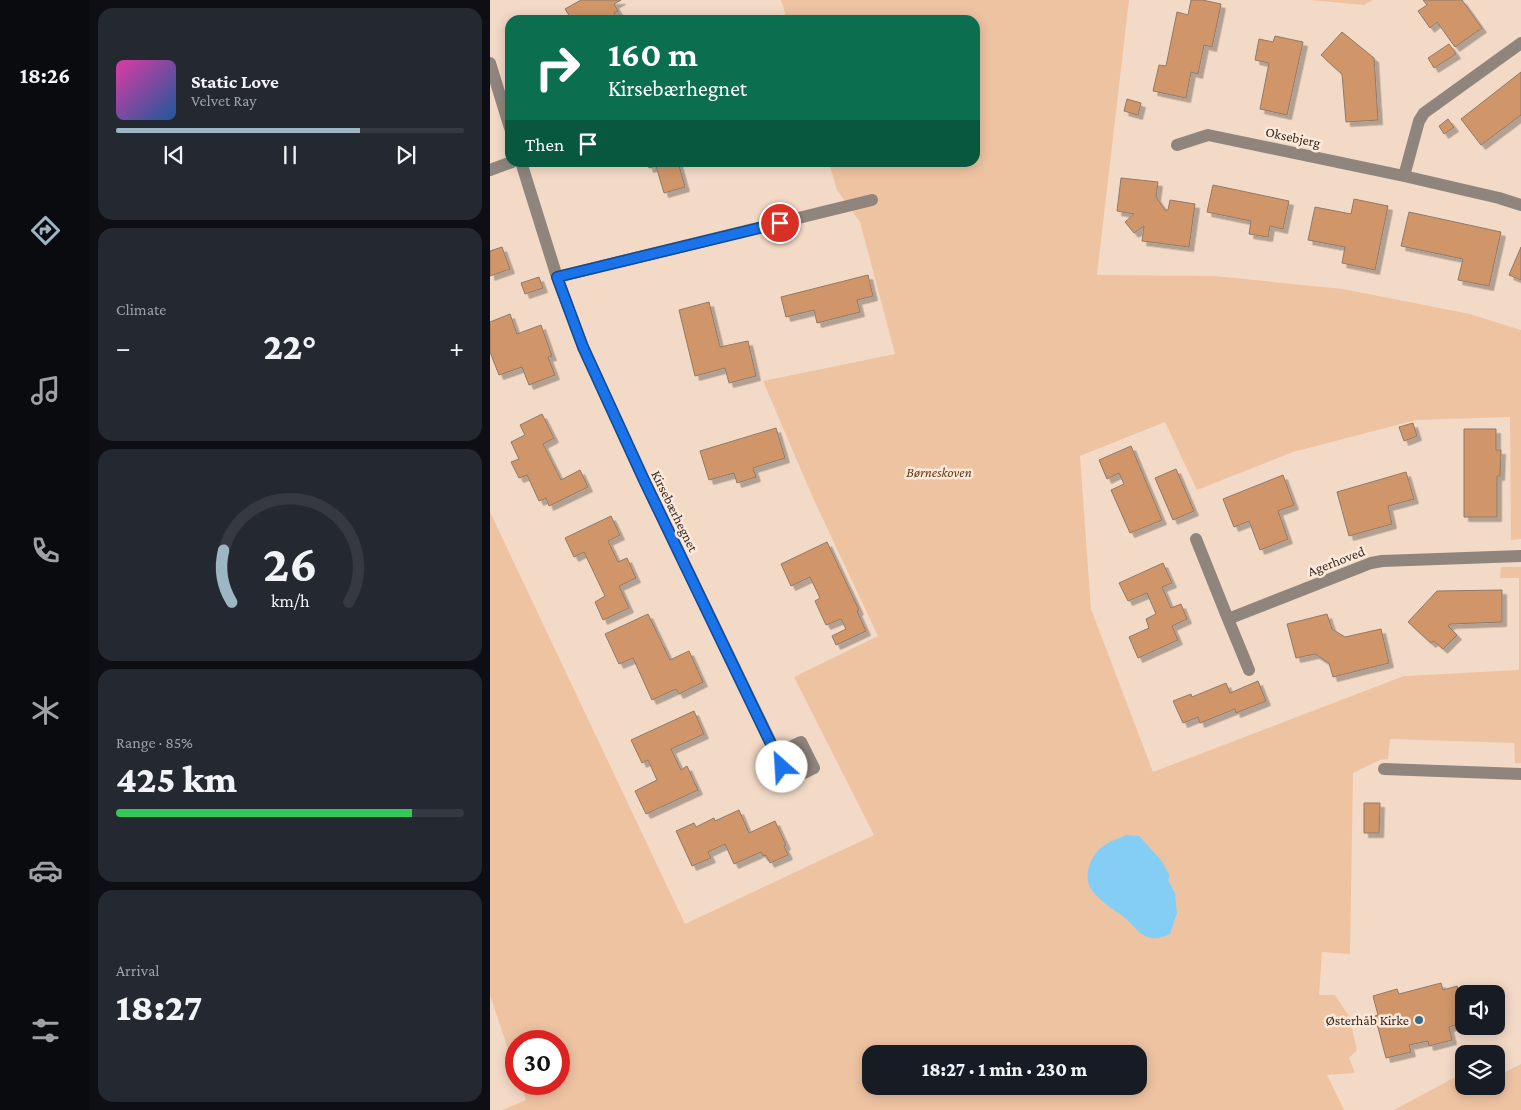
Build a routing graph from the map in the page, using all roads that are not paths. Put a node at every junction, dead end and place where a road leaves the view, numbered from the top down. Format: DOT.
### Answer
graph roads {
  1 [pos="1521,43"];
  2 [pos="490,63"];
  3 [pos="505,112"];
  4 [pos="1177,144"];
  5 [pos="505,165"];
  6 [pos="523,167"];
  7 [pos="490,170"];
  8 [pos="1404,176"];
  9 [pos="872,200"];
  10 [pos="1521,205"];
  11 [pos="557,277"];
  12 [pos="1196,539"];
  13 [pos="1521,556"];
  14 [pos="1228,620"];
  15 [pos="1248,670"];
  16 [pos="776,754"];
  17 [pos="1384,769"];
  18 [pos="1521,774"];
  1 -- 8 [label="street"];
  2 -- 3 [label="street"];
  4 -- 8 [label="street, Oksebjerg"];
  5 -- 7 [label="street"];
  6 -- 11 [label="street, Kirsebærhegnet"];
  8 -- 10 [label="street, Oksebjerg"];
  9 -- 11 [label="street"];
  11 -- 16 [label="street, Kirsebærhegnet"];
  12 -- 14 [label="street"];
  13 -- 14 [label="street, Agerhoved"];
  14 -- 15 [label="street"];
  17 -- 18 [label="street"];
}
